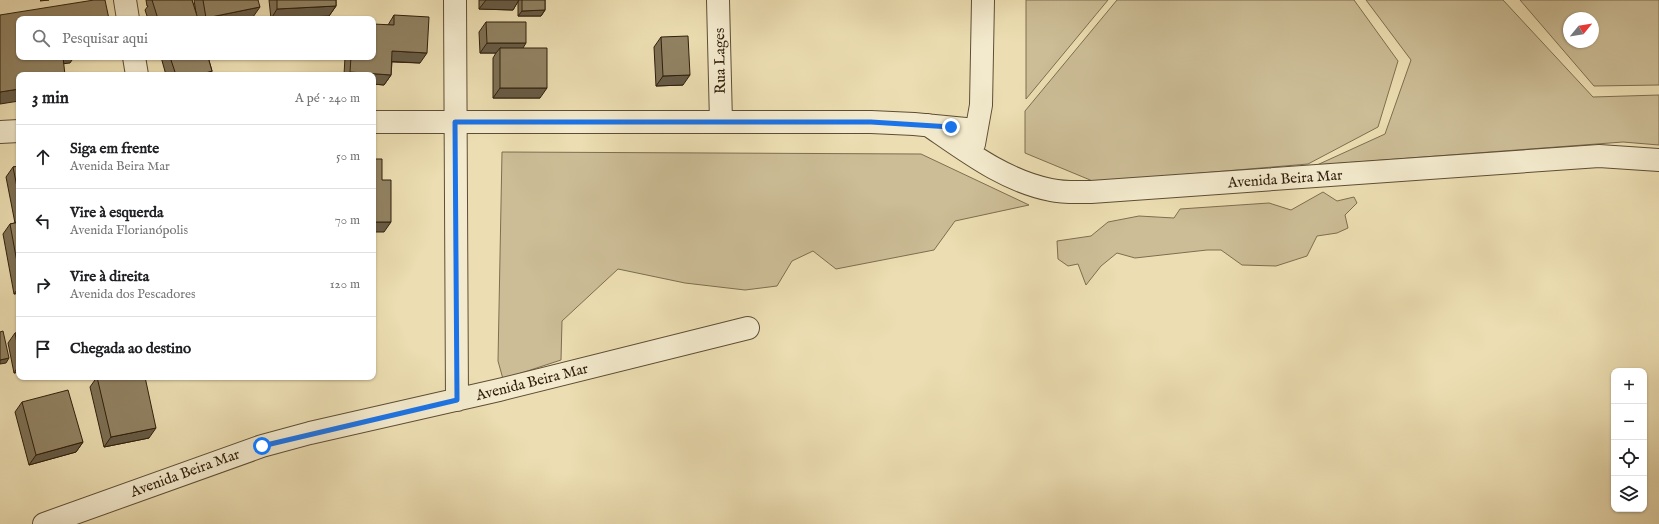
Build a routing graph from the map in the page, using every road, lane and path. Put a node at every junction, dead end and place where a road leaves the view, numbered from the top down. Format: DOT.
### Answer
graph roads {
  1 [pos="125,0"];
  2 [pos="455,0"];
  3 [pos="718,0"];
  4 [pos="983,0"];
  5 [pos="128,16"];
  6 [pos="134,60"];
  7 [pos="136,72"];
  8 [pos="376,122"];
  9 [pos="455,122"];
  10 [pos="721,122"];
  11 [pos="928,125"];
  12 [pos="16,130"];
  13 [pos="976,130"];
  14 [pos="0,132"];
  15 [pos="972,155"];
  16 [pos="1659,160"];
  17 [pos="748,328"];
  18 [pos="457,400"];
  19 [pos="44,524"];
  1 -- 5 [label="street"];
  2 -- 9 [label="street"];
  3 -- 10 [label="street, Rua Lages"];
  4 -- 13 [label="street"];
  6 -- 7 [label="street"];
  8 -- 9 [label="street"];
  9 -- 10 [label="street"];
  9 -- 18 [label="street"];
  10 -- 11 [label="street"];
  11 -- 13 [label="street"];
  11 -- 15 [label="street, Avenida Beira Mar"];
  12 -- 14 [label="street"];
  13 -- 15 [label="street"];
  15 -- 16 [label="street, Avenida Beira Mar"];
  17 -- 18 [label="street, Avenida Beira Mar"];
  18 -- 19 [label="street, Avenida Beira Mar"];
}
